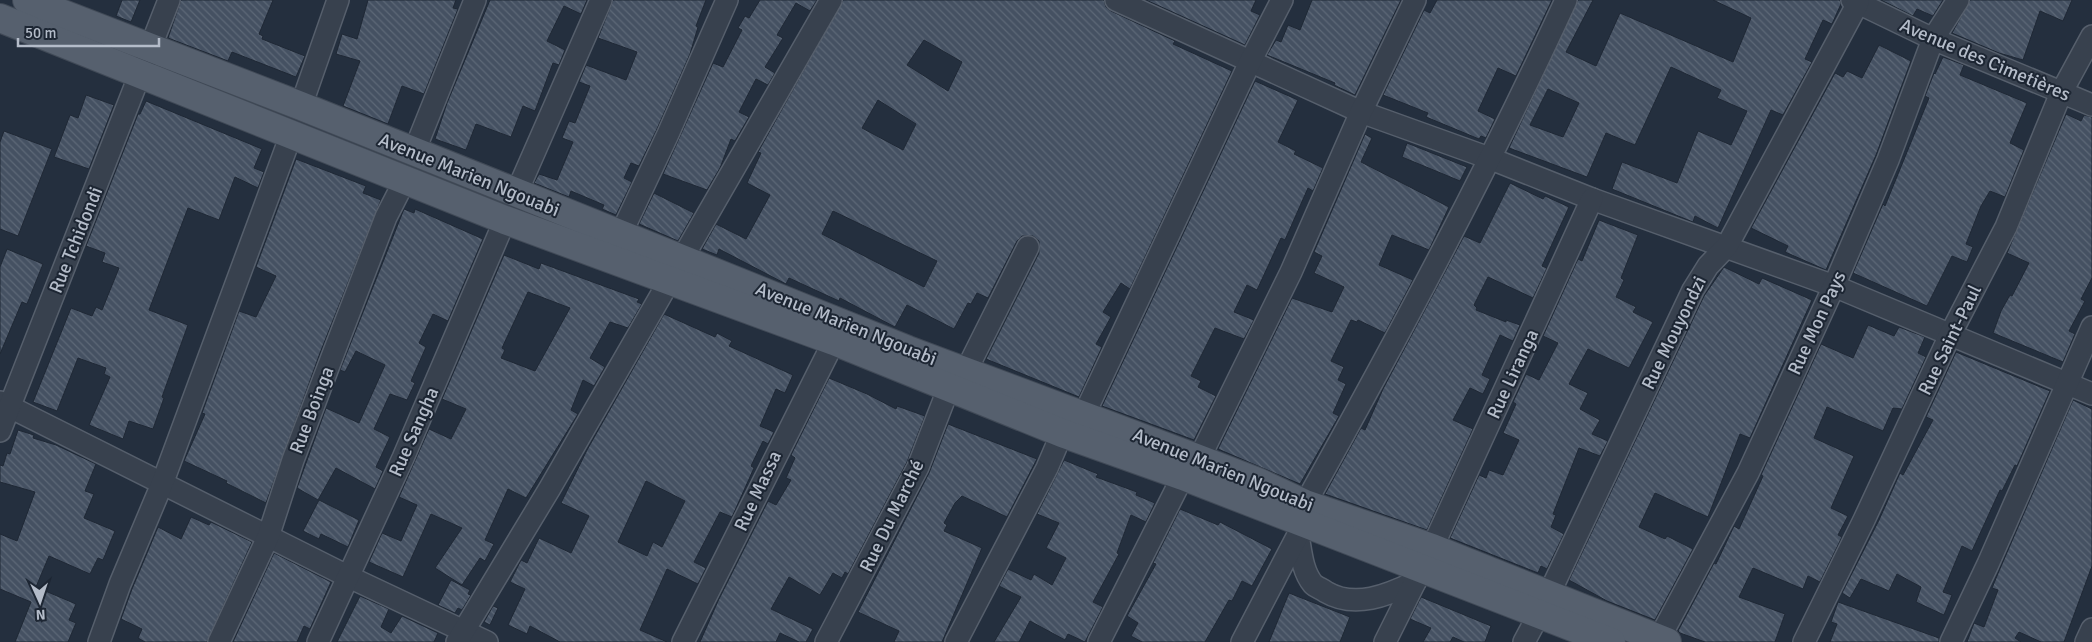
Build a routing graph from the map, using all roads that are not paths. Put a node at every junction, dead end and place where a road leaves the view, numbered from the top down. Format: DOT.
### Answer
graph roads {
  1 [pos="26,0"];
  2 [pos="169,0"];
  3 [pos="338,0"];
  4 [pos="476,0"];
  5 [pos="601,0"];
  6 [pos="727,0"];
  7 [pos="831,0"];
  8 [pos="1116,0"];
  9 [pos="1282,0"];
  10 [pos="1415,0"];
  11 [pos="1566,0"];
  12 [pos="1958,0"];
  13 [pos="1855,1"];
  14 [pos="1151,7"];
  15 [pos="0,18"];
  16 [pos="2092,36"];
  17 [pos="1933,39"];
  18 [pos="152,48"];
  19 [pos="1251,60"];
  20 [pos="141,73"];
  21 [pos="2061,93"];
  22 [pos="2092,105"];
  23 [pos="301,106"];
  24 [pos="1362,112"];
  25 [pos="291,135"];
  26 [pos="414,152"];
  27 [pos="1490,158"];
  28 [pos="406,178"];
  29 [pos="516,194"];
  30 [pos="1592,199"];
  31 [pos="505,220"];
  32 [pos="620,236"];
  33 [pos="1727,246"];
  34 [pos="1028,247"];
  35 [pos="675,269"];
  36 [pos="1834,286"];
  37 [pos="2092,327"];
  38 [pos="1951,334"];
  39 [pos="834,341"];
  40 [pos="958,379"];
  41 [pos="2067,384"];
  42 [pos="2092,394"];
  43 [pos="5,404"];
  44 [pos="1073,425"];
  45 [pos="0,431"];
  46 [pos="1191,467"];
  47 [pos="162,484"];
  48 [pos="1302,521"];
  49 [pos="268,537"];
  50 [pos="1423,566"];
  51 [pos="347,576"];
  52 [pos="1544,604"];
  53 [pos="2092,629"];
  54 [pos="460,636"];
  55 [pos="1663,640"];
  56 [pos="98,642"];
  57 [pos="219,642"];
  58 [pos="318,642"];
  59 [pos="487,642"];
  60 [pos="682,642"];
  61 [pos="826,642"];
  62 [pos="956,642"];
  63 [pos="1100,642"];
  64 [pos="1242,642"];
  65 [pos="1385,642"];
  66 [pos="1524,642"];
  67 [pos="1611,642"];
  68 [pos="1804,642"];
  69 [pos="1951,642"];
  70 [pos="2086,642"];
  1 -- 18 [label="main road, Avenue Marien Ngouabi"];
  2 -- 18 [label="street, Rue Tchidondi"];
  3 -- 23 [label="street"];
  4 -- 26 [label="street"];
  5 -- 29 [label="street"];
  6 -- 32 [label="street"];
  7 -- 35 [label="street"];
  8 -- 14 [label="street"];
  9 -- 19 [label="street"];
  10 -- 24 [label="street"];
  11 -- 27 [label="street"];
  12 -- 17 [label="street, Rue Mon Pays"];
  13 -- 17 [label="street, Avenue des Cimetières"];
  13 -- 33 [label="street, Rue Mouyondzi"];
  14 -- 19 [label="street"];
  15 -- 20 [label="main road"];
  16 -- 21 [label="street, Rue Saint-Paul"];
  17 -- 21 [label="street, Avenue des Cimetières"];
  17 -- 36 [label="street, Rue Mon Pays"];
  18 -- 20 [label="street, Rue Tchidondi"];
  18 -- 23 [label="main road, Avenue Marien Ngouabi"];
  19 -- 24 [label="street"];
  19 -- 44 [label="street"];
  20 -- 25 [label="main road"];
  20 -- 43 [label="street, Rue Tchidondi"];
  21 -- 22 [label="street, Avenue des Cimetières"];
  21 -- 38 [label="street, Rue Saint-Paul"];
  23 -- 26 [label="main road, Avenue Marien Ngouabi"];
  24 -- 27 [label="street"];
  24 -- 46 [label="street"];
  25 -- 28 [label="main road"];
  25 -- 47 [label="street"];
  26 -- 29 [label="main road, Avenue Marien Ngouabi"];
  27 -- 30 [label="street"];
  27 -- 48 [label="street"];
  28 -- 31 [label="main road"];
  28 -- 49 [label="street, Rue Boinga"];
  29 -- 32 [label="main road, Avenue Marien Ngouabi"];
  30 -- 33 [label="street"];
  30 -- 50 [label="street, Rue Liranga"];
  31 -- 35 [label="main road"];
  31 -- 51 [label="street, Rue Sangha"];
  32 -- 35 [label="main road, Avenue Marien Ngouabi"];
  33 -- 36 [label="street"];
  33 -- 52 [label="street, Rue Mouyondzi"];
  34 -- 40 [label="street, Rue Du Marché"];
  35 -- 39 [label="main road"];
  35 -- 40 [label="main road, Avenue Marien Ngouabi"];
  35 -- 54 [label="street"];
  36 -- 38 [label="street"];
  36 -- 55 [label="street, Rue Mon Pays"];
  37 -- 41 [label="street"];
  38 -- 41 [label="street"];
  38 -- 68 [label="street, Rue Saint-Paul"];
  39 -- 40 [label="main road"];
  39 -- 60 [label="street, Rue Massa"];
  40 -- 44 [label="main road, Avenue Marien Ngouabi"];
  40 -- 61 [label="street, Rue Du Marché"];
  41 -- 42 [label="street"];
  41 -- 69 [label="street"];
  43 -- 45 [label="street, Rue Tchidondi"];
  43 -- 47 [label="street"];
  44 -- 46 [label="main road, Avenue Marien Ngouabi"];
  44 -- 62 [label="street"];
  46 -- 48 [label="main road, Avenue Marien Ngouabi"];
  46 -- 63 [label="street"];
  47 -- 49 [label="street"];
  47 -- 56 [label="street"];
  48 -- 50 [label="main road, Avenue Marien Ngouabi"];
  48 -- 50 [label="street"];
  48 -- 64 [label="street"];
  49 -- 51 [label="street"];
  49 -- 57 [label="street, Rue Boinga"];
  50 -- 52 [label="main road, Avenue Marien Ngouabi"];
  50 -- 65 [label="street, Rue Liranga"];
  51 -- 54 [label="street"];
  51 -- 58 [label="street, Rue Sangha"];
  52 -- 55 [label="main road, Avenue Marien Ngouabi"];
  52 -- 66 [label="street, Rue Mouyondzi"];
  52 -- 67 [label="main road"];
  53 -- 70 [label="street"];
  54 -- 59 [label="street"];
}
